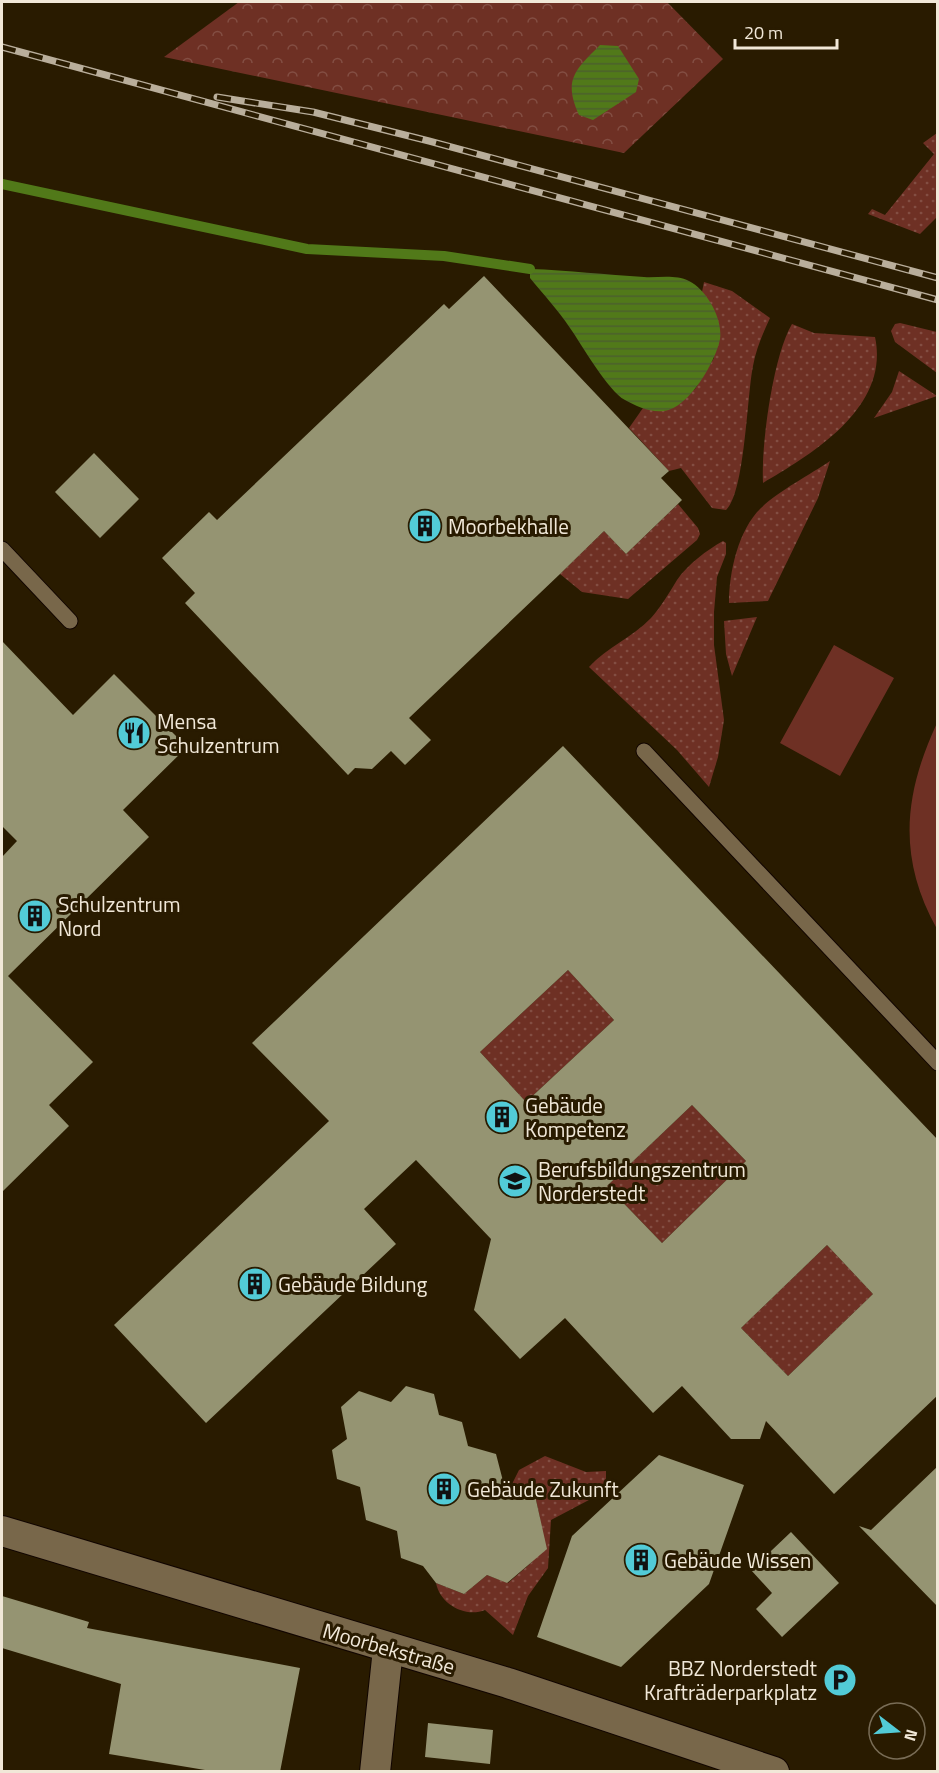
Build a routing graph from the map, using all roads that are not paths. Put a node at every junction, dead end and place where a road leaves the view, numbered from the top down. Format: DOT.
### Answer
graph roads {
  1 [pos="2,549"];
  2 [pos="70,621"];
  3 [pos="644,751"];
  4 [pos="938,1063"];
  5 [pos="2,1531"];
  6 [pos="388,1649"];
  7 [pos="375,1772"];
  8 [pos="774,1772"];
  1 -- 2 [label="lane"];
  3 -- 4 [label="lane"];
  5 -- 6 [label="street, Moorbekstraße"];
  6 -- 7 [label="street"];
  6 -- 8 [label="street, Moorbekstraße"];
}
